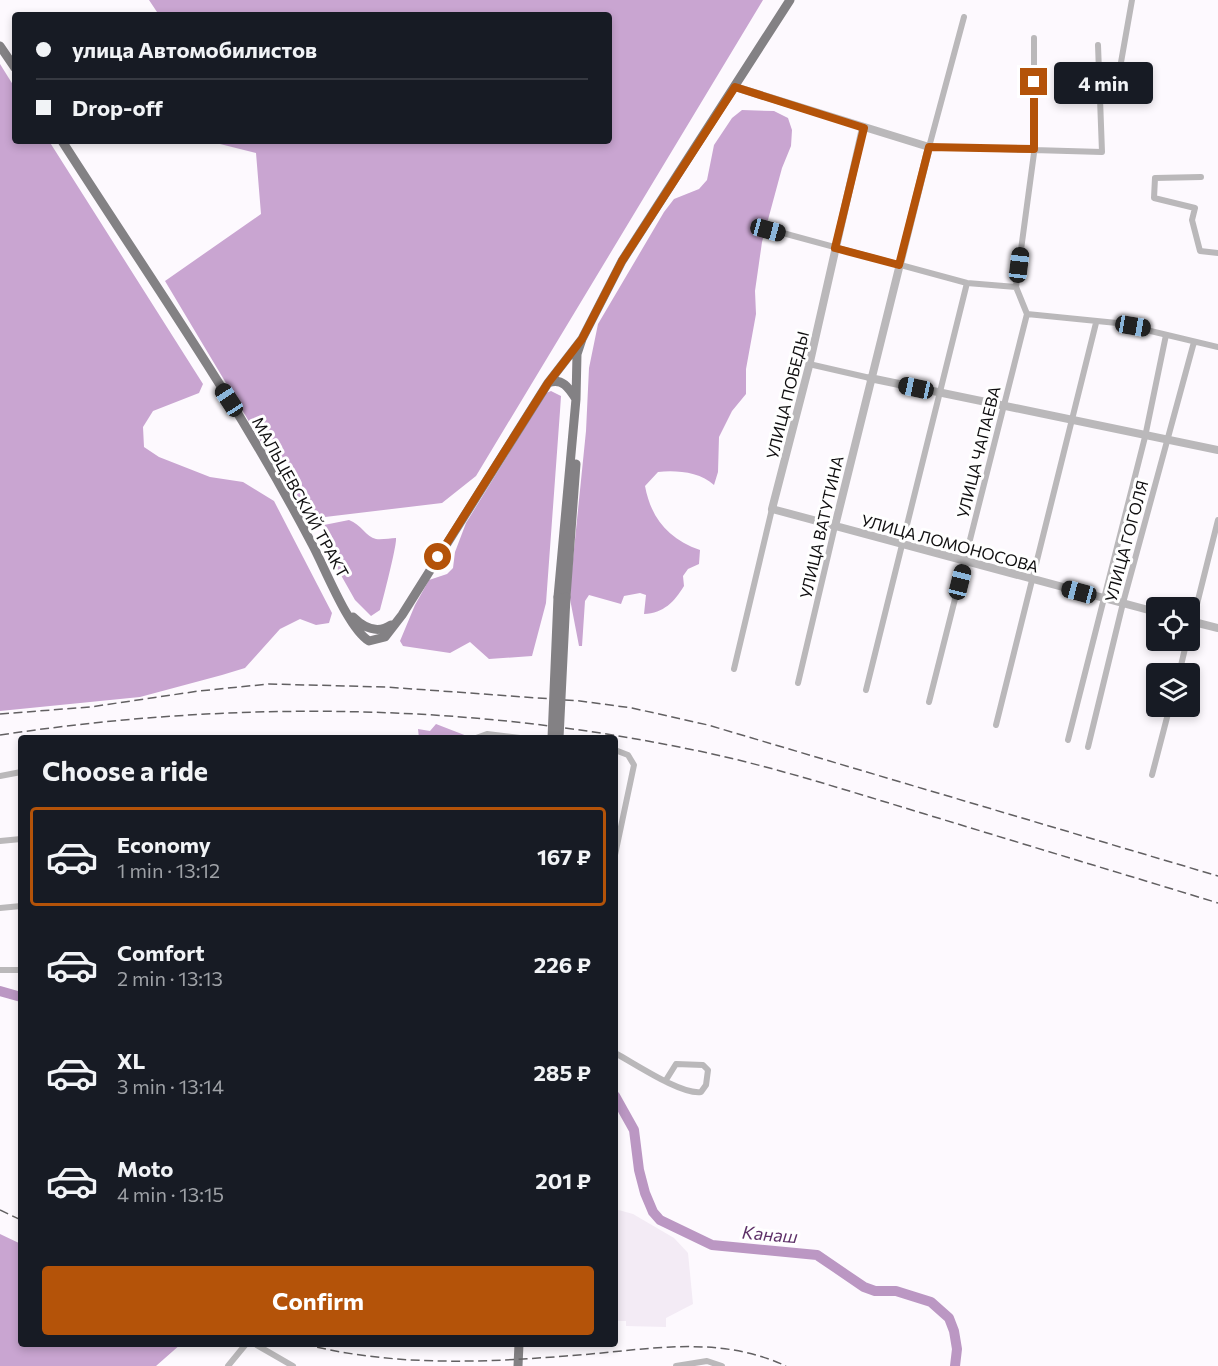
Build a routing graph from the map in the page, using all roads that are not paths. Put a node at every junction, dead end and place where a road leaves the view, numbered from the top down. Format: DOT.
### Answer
graph roads {
  1 [pos="790,0"];
  2 [pos="1132,0"];
  3 [pos="964,17"];
  4 [pos="1034,38"];
  5 [pos="1098,45"];
  6 [pos="0,46"];
  7 [pos="12,64"];
  8 [pos="1117,85"];
  9 [pos="735,87"];
  10 [pos="864,128"];
  11 [pos="64,144"];
  12 [pos="929,147"];
  13 [pos="1034,149"];
  14 [pos="1201,177"];
  15 [pos="768,230"];
  16 [pos="835,248"];
  17 [pos="1218,253"];
  18 [pos="899,265"];
  19 [pos="967,283"];
  20 [pos="1016,288"];
  21 [pos="1027,314"];
  22 [pos="1096,323"];
  23 [pos="1166,335"];
  24 [pos="582,339"];
  25 [pos="1194,342"];
  26 [pos="1218,347"];
  27 [pos="809,364"];
  28 [pos="870,378"];
  29 [pos="548,383"];
  30 [pos="940,393"];
  31 [pos="576,399"];
  32 [pos="1004,407"];
  33 [pos="1073,421"];
  34 [pos="1144,437"];
  35 [pos="1167,441"];
  36 [pos="1218,450"];
  37 [pos="772,509"];
  38 [pos="1218,520"];
  39 [pos="835,526"];
  40 [pos="902,545"];
  41 [pos="965,562"];
  42 [pos="1033,580"];
  43 [pos="562,597"];
  44 [pos="1197,597"];
  45 [pos="1102,598"];
  46 [pos="1123,603"];
  47 [pos="1146,609"];
  48 [pos="1200,623"];
  49 [pos="1218,628"];
  50 [pos="734,669"];
  51 [pos="798,683"];
  52 [pos="866,690"];
  53 [pos="929,702"];
  54 [pos="1167,717"];
  55 [pos="996,725"];
  56 [pos="552,735"];
  57 [pos="559,735"];
  58 [pos="1068,740"];
  59 [pos="1088,747"];
  60 [pos="618,751"];
  61 [pos="18,773"];
  62 [pos="1152,775"];
  63 [pos="0,776"];
  64 [pos="18,839"];
  65 [pos="0,841"];
  66 [pos="618,841"];
  67 [pos="18,906"];
  68 [pos="0,908"];
  69 [pos="0,970"];
  70 [pos="18,970"];
  71 [pos="618,1055"];
  72 [pos="666,1080"];
  73 [pos="244,1347"];
  74 [pos="260,1347"];
  75 [pos="519,1347"];
  76 [pos="722,1365"];
  77 [pos="228,1366"];
  78 [pos="293,1366"];
  79 [pos="518,1366"];
  80 [pos="676,1366"];
  1 -- 9 [label="main road"];
  2 -- 8 [label="street"];
  3 -- 12 [label="street"];
  4 -- 13 [label="street"];
  5 -- 13 [label="street"];
  6 -- 7 [label="main road"];
  9 -- 10 [label="street"];
  9 -- 24 [label="main road"];
  10 -- 12 [label="street"];
  10 -- 16 [label="street, УЛИЦА ПОБЕДЫ"];
  11 -- 29 [label="main road, МАЛЬЦЕВСКИЙ ТРАКТ"];
  12 -- 13 [label="street"];
  12 -- 18 [label="street, УЛИЦА ВАТУТИНА"];
  13 -- 20 [label="street"];
  14 -- 17 [label="street"];
  15 -- 16 [label="street"];
  16 -- 18 [label="street"];
  16 -- 27 [label="street, УЛИЦА ПОБЕДЫ"];
  18 -- 19 [label="street"];
  18 -- 28 [label="street, УЛИЦА ВАТУТИНА"];
  19 -- 20 [label="street"];
  19 -- 30 [label="street"];
  20 -- 21 [label="street"];
  21 -- 22 [label="street"];
  21 -- 32 [label="street, УЛИЦА ЧАПАЕВА"];
  22 -- 23 [label="street"];
  22 -- 33 [label="street"];
  23 -- 25 [label="street"];
  23 -- 34 [label="street, УЛИЦА ГОГОЛЯ"];
  24 -- 29 [label="main road"];
  24 -- 31 [label="main road"];
  24 -- 43 [label="main road"];
  25 -- 26 [label="street"];
  25 -- 35 [label="street, УЛИЦА ГОГОЛЯ"];
  27 -- 28 [label="street"];
  27 -- 37 [label="street, УЛИЦА ПОБЕДЫ"];
  28 -- 30 [label="street"];
  28 -- 39 [label="street, УЛИЦА ВАТУТИНА"];
  29 -- 31 [label="main road"];
  30 -- 32 [label="street"];
  30 -- 40 [label="street"];
  31 -- 43 [label="main road"];
  32 -- 33 [label="street"];
  32 -- 41 [label="street, УЛИЦА ЧАПАЕВА"];
  33 -- 34 [label="street"];
  33 -- 42 [label="street"];
  34 -- 35 [label="street"];
  34 -- 45 [label="street, УЛИЦА ГОГОЛЯ"];
  35 -- 36 [label="street"];
  35 -- 46 [label="street, УЛИЦА ГОГОЛЯ"];
  37 -- 39 [label="street, УЛИЦА ЛОМОНОСОВА"];
  37 -- 50 [label="street, УЛИЦА ПОБЕДЫ"];
  38 -- 44 [label="street"];
  39 -- 40 [label="street, УЛИЦА ЛОМОНОСОВА"];
  39 -- 51 [label="street, УЛИЦА ВАТУТИНА"];
  40 -- 41 [label="street, УЛИЦА ЛОМОНОСОВА"];
  40 -- 52 [label="street"];
  41 -- 42 [label="street, УЛИЦА ЛОМОНОСОВА"];
  41 -- 53 [label="street, УЛИЦА ЧАПАЕВА"];
  42 -- 45 [label="street, УЛИЦА ЛОМОНОСОВА"];
  42 -- 55 [label="street"];
  43 -- 56 [label="main road, bridge"];
  43 -- 57 [label="main road, bridge"];
  45 -- 46 [label="street, УЛИЦА ЛОМОНОСОВА"];
  45 -- 58 [label="street, УЛИЦА ГОГОЛЯ"];
  46 -- 47 [label="street, УЛИЦА ЛОМОНОСОВА"];
  46 -- 59 [label="street, УЛИЦА ГОГОЛЯ"];
  48 -- 49 [label="street"];
  54 -- 62 [label="street"];
  60 -- 66 [label="street"];
  61 -- 63 [label="street"];
  64 -- 65 [label="street"];
  67 -- 68 [label="street"];
  69 -- 70 [label="street"];
  71 -- 72 [label="street"];
  72 -- 72 [label="street"];
  73 -- 77 [label="street"];
  74 -- 78 [label="street"];
  75 -- 79 [label="main road"];
  76 -- 80 [label="street"];
}
